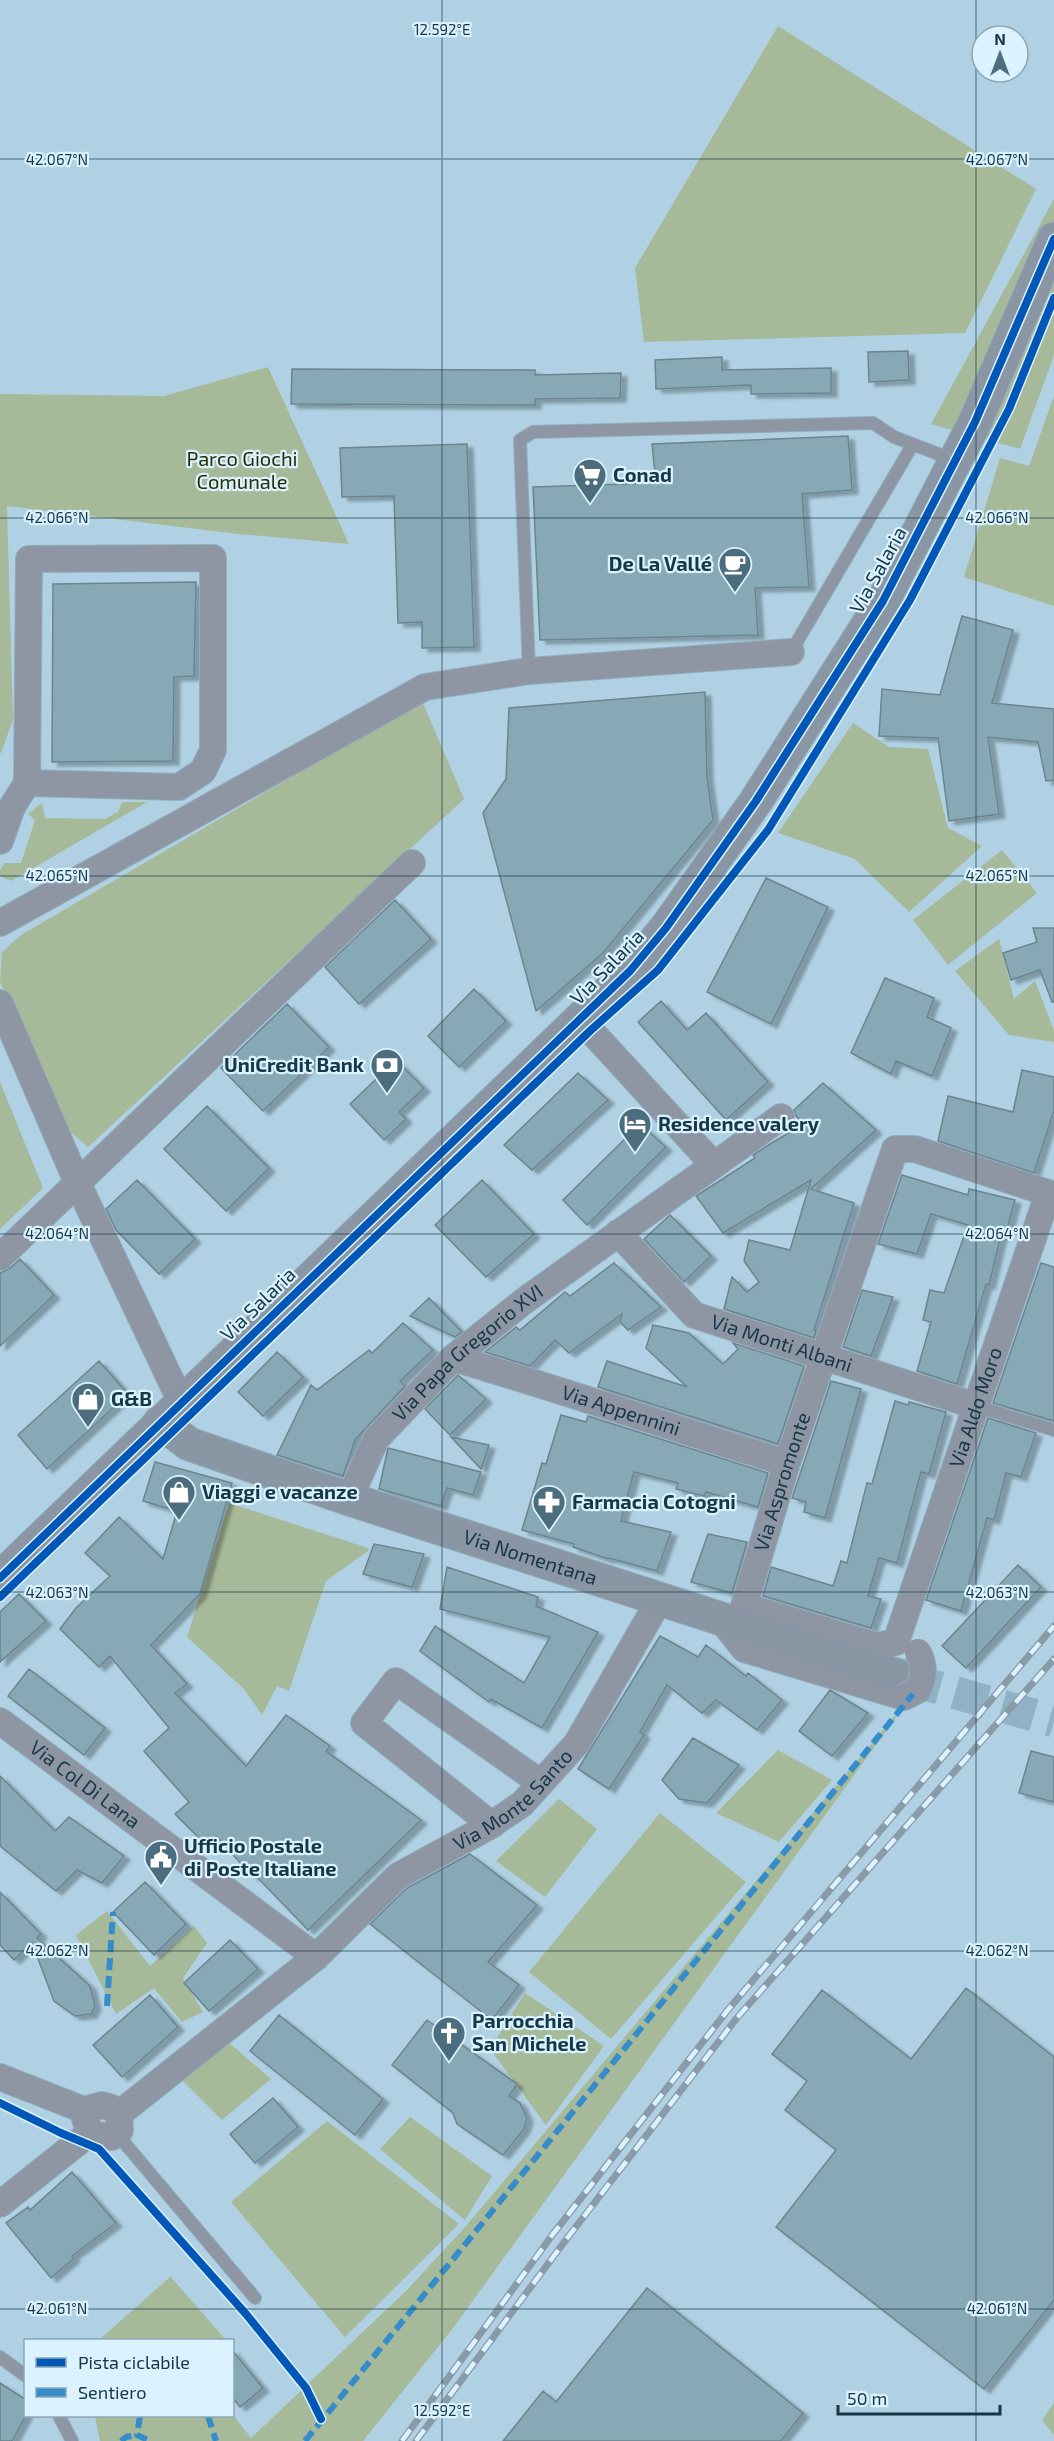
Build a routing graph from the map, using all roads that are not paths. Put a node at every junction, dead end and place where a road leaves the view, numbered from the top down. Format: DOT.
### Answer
graph roads {
  1 [pos="1054,239"];
  2 [pos="913,444"];
  3 [pos="956,460"];
  4 [pos="791,652"];
  5 [pos="529,671"];
  6 [pos="27,783"];
  7 [pos="0,841"];
  8 [pos="412,863"];
  9 [pos="0,923"];
  10 [pos="0,1003"];
  11 [pos="580,1019"];
  12 [pos="781,1117"];
  13 [pos="714,1165"];
  14 [pos="78,1184"];
  15 [pos="1054,1194"];
  16 [pos="618,1233"];
  17 [pos="0,1257"];
  18 [pos="823,1357"];
  19 [pos="453,1358"];
  20 [pos="976,1406"];
  21 [pos="170,1412"];
  22 [pos="1054,1430"];
  23 [pos="787,1463"];
  24 [pos="349,1499"];
  25 [pos="0,1578"];
  26 [pos="660,1599"];
  27 [pos="730,1611"];
  28 [pos="904,1623"];
  29 [pos="910,1676"];
  30 [pos="0,1721"];
  31 [pos="541,1783"];
  32 [pos="492,1825"];
  33 [pos="316,1957"];
  34 [pos="0,2077"];
  35 [pos="87,2121"];
  36 [pos="118,2124"];
  37 [pos="0,2204"];
  38 [pos="255,2298"];
  39 [pos="0,2357"];
  40 [pos="24,2375"];
  41 [pos="60,2417"];
  42 [pos="72,2441"];
  1 -- 3 [label="main road, Via Salaria"];
  2 -- 3 [label="lane"];
  2 -- 4 [label="lane"];
  2 -- 5 [label="lane"];
  3 -- 11 [label="main road, Via Salaria"];
  4 -- 5 [label="street"];
  5 -- 9 [label="street"];
  6 -- 6 [label="street"];
  6 -- 7 [label="street"];
  8 -- 14 [label="street"];
  10 -- 14 [label="street"];
  11 -- 13 [label="street"];
  11 -- 21 [label="main road, Via Salaria"];
  12 -- 13 [label="street, Via Papa Gregorio XVI"];
  13 -- 16 [label="street, Via Papa Gregorio XVI"];
  14 -- 17 [label="street"];
  14 -- 21 [label="street"];
  15 -- 18 [label="street, Via Aspromonte"];
  15 -- 20 [label="street, Via Aldo Moro"];
  16 -- 18 [label="street, Via Monti Albani"];
  16 -- 19 [label="street, Via Papa Gregorio XVI"];
  18 -- 20 [label="street, Via Monti Albani"];
  18 -- 23 [label="street, Via Aspromonte"];
  19 -- 23 [label="street, Via Appennini"];
  19 -- 24 [label="street, Via Papa Gregorio XVI"];
  20 -- 22 [label="lane"];
  20 -- 28 [label="street, Via Aldo Moro"];
  21 -- 24 [label="main road, Via Nomentana"];
  21 -- 25 [label="main road, Via Salaria"];
  23 -- 27 [label="street, Via Aspromonte"];
  24 -- 26 [label="main road, Via Nomentana"];
  26 -- 27 [label="main road, Via Nomentana"];
  26 -- 31 [label="street, Via Monte Santo"];
  27 -- 28 [label="street"];
  27 -- 29 [label="main road, Via Nomentana"];
  28 -- 29 [label="street"];
  30 -- 33 [label="street, Via Col Di Lana"];
  31 -- 32 [label="street, Via Monte Santo"];
  31 -- 32 [label="street"];
  32 -- 33 [label="street, Via Monte Santo"];
  33 -- 36 [label="street, Via Monte Santo"];
  34 -- 35 [label="street"];
  35 -- 36 [label="street"];
  35 -- 37 [label="street"];
  36 -- 38 [label="lane"];
  39 -- 40 [label="lane"];
  41 -- 42 [label="lane"];
}
